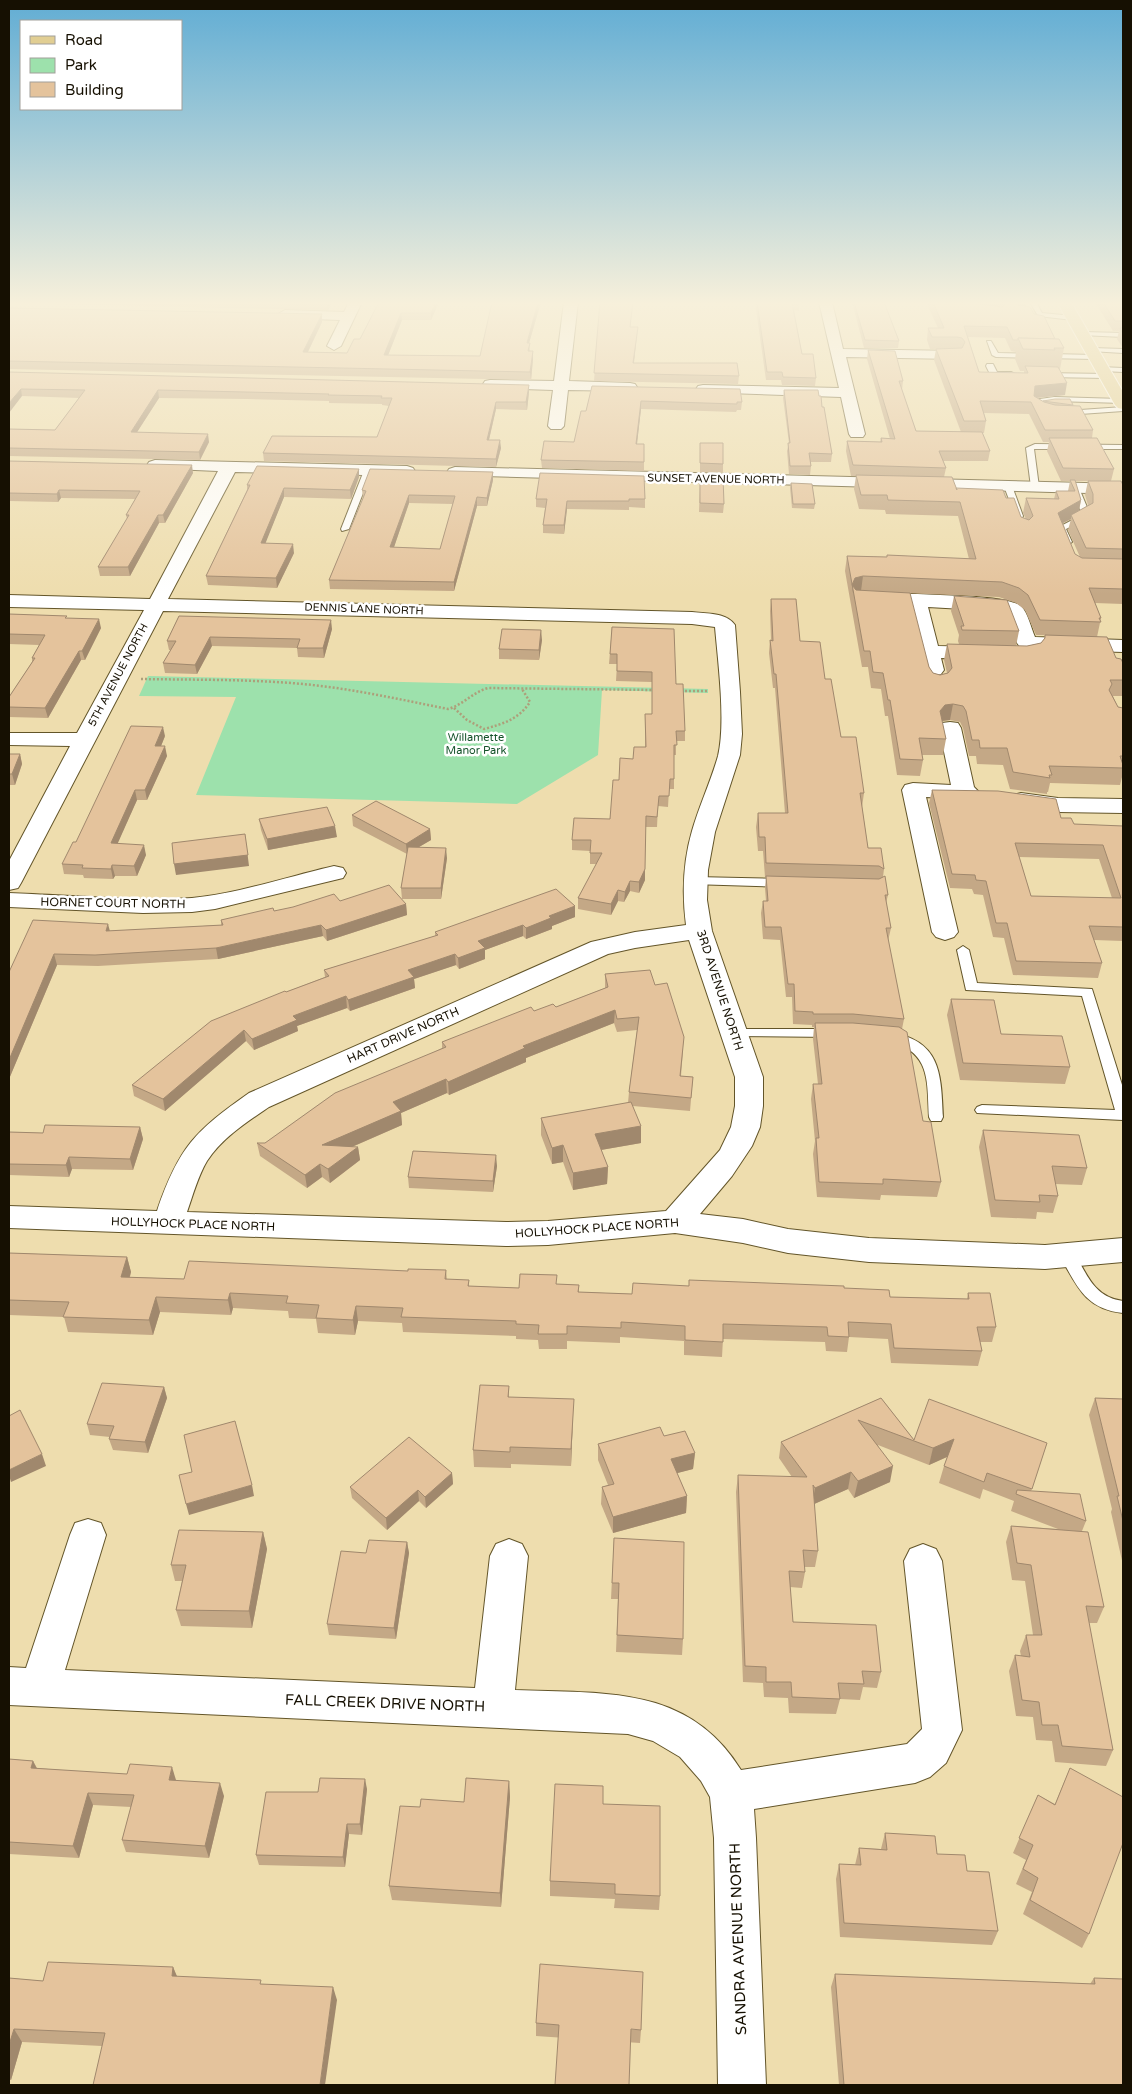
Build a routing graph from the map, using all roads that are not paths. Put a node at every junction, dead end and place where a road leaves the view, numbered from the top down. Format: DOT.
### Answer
graph roads {
  1 [pos="559,400"];
  2 [pos="848,400"];
  3 [pos="1050,400"];
  4 [pos="1062,400"];
  5 [pos="1123,405"];
  6 [pos="556,426"];
  7 [pos="857,434"];
  8 [pos="1123,447"];
  9 [pos="143,465"];
  10 [pos="229,467"];
  11 [pos="368,470"];
  12 [pos="1008,486"];
  13 [pos="1035,487"];
  14 [pos="1075,488"];
  15 [pos="1123,489"];
  16 [pos="1021,522"];
  17 [pos="345,529"];
  18 [pos="1072,552"];
  19 [pos="861,599"];
  20 [pos="917,600"];
  21 [pos="9,601"];
  22 [pos="157,603"];
  23 [pos="720,621"];
  24 [pos="1123,646"];
  25 [pos="1016,650"];
  26 [pos="930,652"];
  27 [pos="938,683"];
  28 [pos="950,728"];
  29 [pos="9,739"];
  30 [pos="83,740"];
  31 [pos="964,791"];
  32 [pos="1123,806"];
  33 [pos="334,873"];
  34 [pos="695,881"];
  35 [pos="9,883"];
  36 [pos="801,884"];
  37 [pos="9,900"];
  38 [pos="699,931"];
  39 [pos="945,932"];
  40 [pos="963,950"];
  41 [pos="734,1032"];
  42 [pos="851,1034"];
  43 [pos="880,1036"];
  44 [pos="982,1110"];
  45 [pos="1123,1111"];
  46 [pos="1123,1115"];
  47 [pos="936,1117"];
  48 [pos="9,1216"];
  49 [pos="674,1222"];
  50 [pos="168,1223"];
  51 [pos="1123,1250"];
  52 [pos="1068,1256"];
  53 [pos="1123,1308"];
  54 [pos="88,1534"];
  55 [pos="509,1556"];
  56 [pos="923,1561"];
  57 [pos="24,1687"];
  58 [pos="493,1707"];
  59 [pos="731,1792"];
  60 [pos="742,2085"];
  1 -- 6 [label="street"];
  2 -- 7 [label="street"];
  3 -- 5 [label="lane"];
  4 -- 5 [label="lane"];
  8 -- 13 [label="lane"];
  9 -- 10 [label="street, SUNSET AVENUE NORTH"];
  10 -- 11 [label="street, SUNSET AVENUE NORTH"];
  10 -- 22 [label="street, 5TH AVENUE NORTH"];
  11 -- 12 [label="street, SUNSET AVENUE NORTH"];
  11 -- 17 [label="lane"];
  12 -- 13 [label="street, SUNSET AVENUE NORTH"];
  12 -- 16 [label="lane"];
  13 -- 14 [label="street, SUNSET AVENUE NORTH"];
  14 -- 15 [label="street, SUNSET AVENUE NORTH"];
  14 -- 18 [label="lane"];
  19 -- 20 [label="street"];
  20 -- 25 [label="street"];
  20 -- 26 [label="street"];
  21 -- 22 [label="street, DENNIS LANE NORTH"];
  22 -- 23 [label="street, DENNIS LANE NORTH"];
  22 -- 30 [label="street, 5TH AVENUE NORTH"];
  23 -- 34 [label="street, 3RD AVENUE NORTH"];
  24 -- 25 [label="street"];
  25 -- 26 [label="street"];
  26 -- 27 [label="street"];
  28 -- 31 [label="street"];
  29 -- 30 [label="street"];
  30 -- 35 [label="street, 5TH AVENUE NORTH"];
  31 -- 32 [label="street"];
  31 -- 39 [label="street"];
  33 -- 37 [label="street, HORNET COURT NORTH"];
  34 -- 36 [label="lane"];
  34 -- 38 [label="street, 3RD AVENUE NORTH"];
  38 -- 41 [label="street, 3RD AVENUE NORTH"];
  38 -- 50 [label="street, HART DRIVE NORTH"];
  40 -- 45 [label="lane"];
  41 -- 42 [label="lane"];
  41 -- 49 [label="street, 3RD AVENUE NORTH"];
  43 -- 47 [label="lane"];
  44 -- 46 [label="lane"];
  48 -- 50 [label="street, HOLLYHOCK PLACE NORTH"];
  49 -- 50 [label="street, HOLLYHOCK PLACE NORTH"];
  49 -- 52 [label="street, HOLLYHOCK PLACE NORTH"];
  51 -- 52 [label="street, HOLLYHOCK PLACE NORTH"];
  52 -- 53 [label="lane"];
  54 -- 57 [label="street"];
  55 -- 58 [label="street"];
  56 -- 59 [label="street"];
  57 -- 58 [label="street, FALL CREEK DRIVE NORTH"];
  58 -- 59 [label="street, FALL CREEK DRIVE NORTH"];
  59 -- 60 [label="street, SANDRA AVENUE NORTH"];
}
